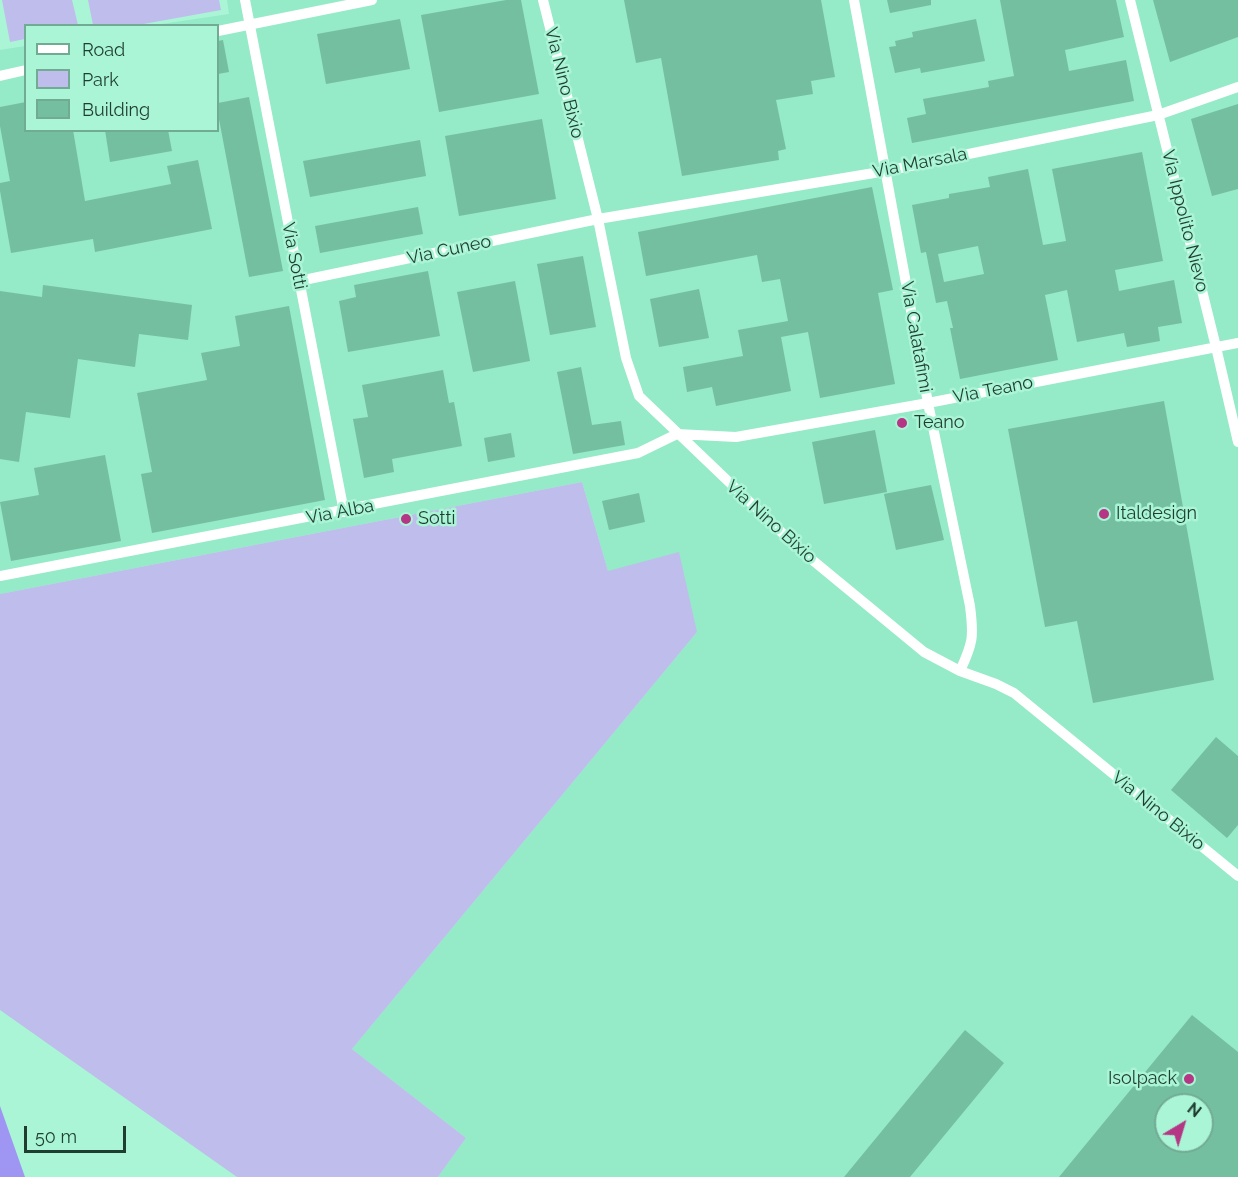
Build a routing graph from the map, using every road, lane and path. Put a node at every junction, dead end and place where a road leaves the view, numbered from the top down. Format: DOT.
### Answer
graph roads {
  1 [pos="244,0"];
  2 [pos="372,0"];
  3 [pos="543,0"];
  4 [pos="855,0"];
  5 [pos="1130,0"];
  6 [pos="249,25"];
  7 [pos="219,32"];
  8 [pos="24,70"];
  9 [pos="0,76"];
  10 [pos="1238,87"];
  11 [pos="1158,115"];
  12 [pos="886,171"];
  13 [pos="598,219"];
  14 [pos="299,281"];
  15 [pos="1238,343"];
  16 [pos="1216,347"];
  17 [pos="928,403"];
  18 [pos="677,434"];
  19 [pos="1238,442"];
  20 [pos="344,512"];
  21 [pos="0,576"];
  22 [pos="960,671"];
  23 [pos="1238,876"];
  1 -- 6 [label="street, Via Sotti"];
  2 -- 6 [label="street"];
  3 -- 13 [label="street, Via Nino Bixio"];
  4 -- 12 [label="street, Via Calatafimi"];
  5 -- 11 [label="street, Via Ippolito Nievo"];
  6 -- 7 [label="street"];
  6 -- 14 [label="street, Via Sotti"];
  8 -- 9 [label="street"];
  10 -- 11 [label="street, Via Marsala"];
  11 -- 12 [label="street, Via Marsala"];
  11 -- 16 [label="street, Via Ippolito Nievo"];
  12 -- 13 [label="street, Via Marsala"];
  12 -- 17 [label="street, Via Calatafimi"];
  13 -- 14 [label="street, Via Cuneo"];
  13 -- 18 [label="street, Via Nino Bixio"];
  14 -- 20 [label="street, Via Sotti"];
  15 -- 16 [label="street, Via Teano"];
  16 -- 17 [label="street, Via Teano"];
  16 -- 19 [label="street, Via Ippolito Nievo"];
  17 -- 18 [label="street, Via Teano"];
  17 -- 22 [label="street, Via Calatafimi"];
  18 -- 20 [label="street, Via Alba"];
  18 -- 22 [label="street, Via Nino Bixio"];
  20 -- 21 [label="street, Via Alba"];
  22 -- 23 [label="street, Via Nino Bixio"];
}
